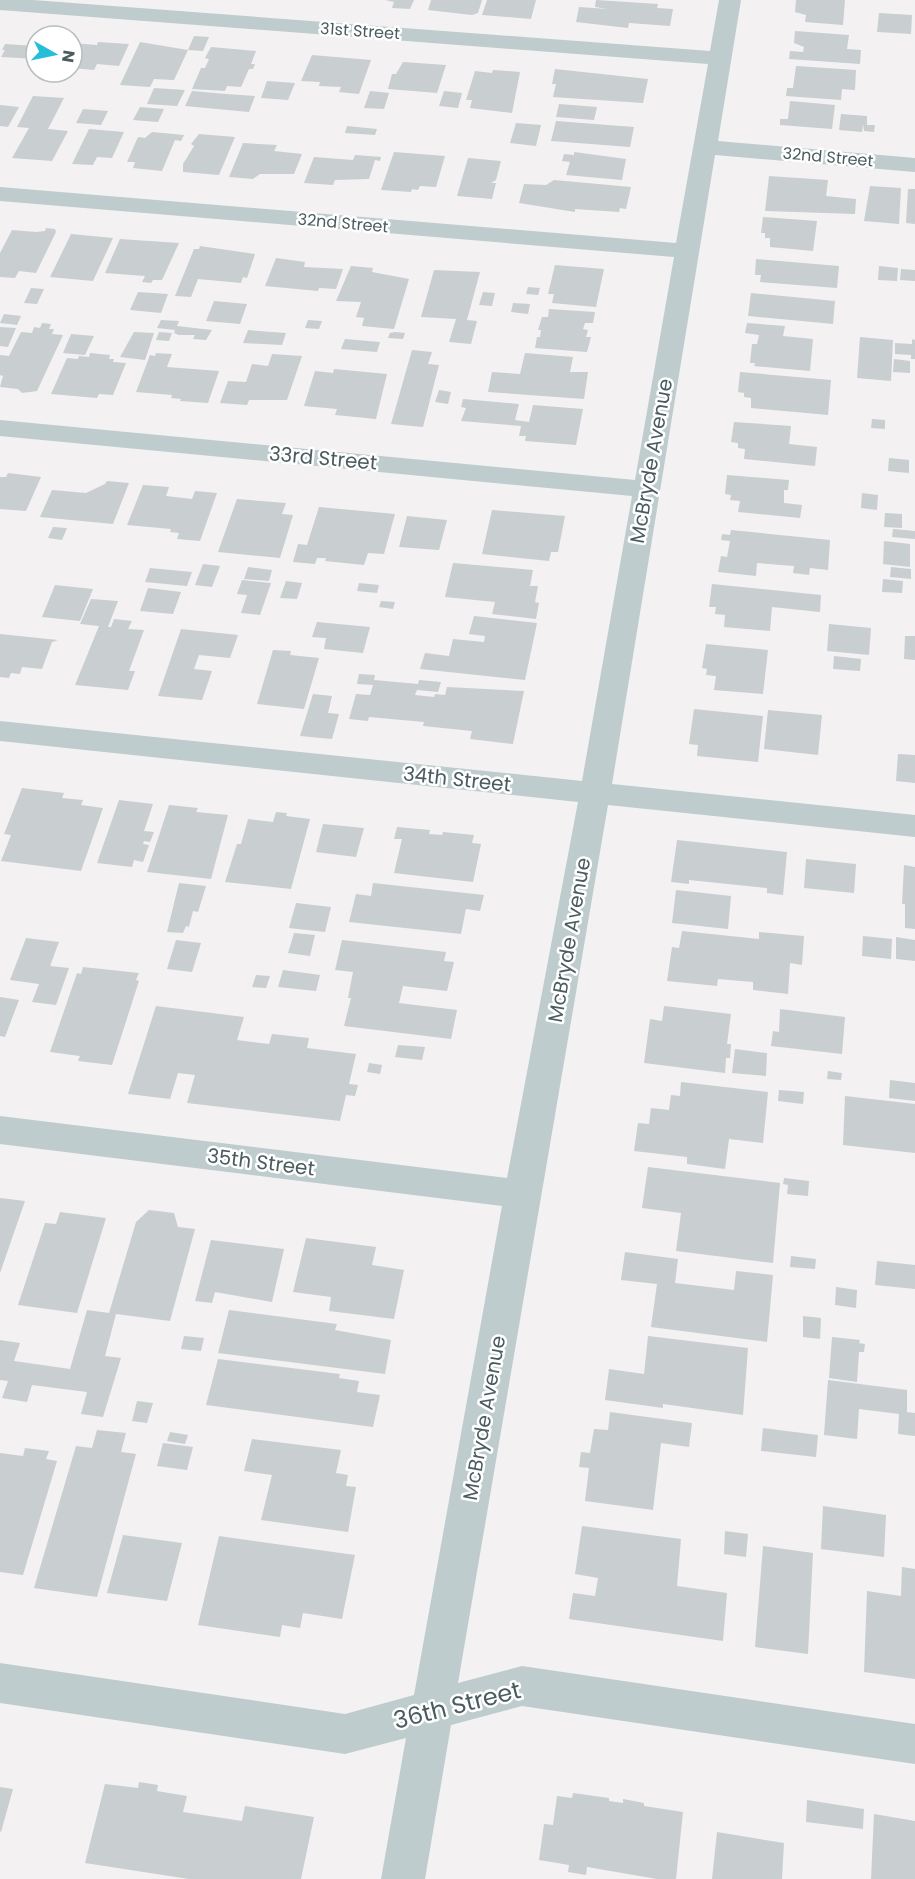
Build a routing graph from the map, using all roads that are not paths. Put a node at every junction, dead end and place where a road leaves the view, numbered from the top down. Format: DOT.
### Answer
graph roads {
  1 [pos="730,0"];
  2 [pos="0,4"];
  3 [pos="720,58"];
  4 [pos="706,147"];
  5 [pos="915,165"];
  6 [pos="0,194"];
  7 [pos="687,251"];
  8 [pos="0,428"];
  9 [pos="647,489"];
  10 [pos="0,731"];
  11 [pos="595,794"];
  12 [pos="915,826"];
  13 [pos="0,1130"];
  14 [pos="522,1194"];
  15 [pos="0,1683"];
  16 [pos="433,1710"];
  17 [pos="915,1744"];
  18 [pos="403,1879"];
  1 -- 3 [label="street, McBryde Avenue"];
  2 -- 3 [label="street, 31st Street"];
  3 -- 4 [label="street, McBryde Avenue"];
  4 -- 5 [label="street, 32nd Street"];
  4 -- 7 [label="street, McBryde Avenue"];
  6 -- 7 [label="street, 32nd Street"];
  7 -- 9 [label="street, McBryde Avenue"];
  8 -- 9 [label="street, 33rd Street"];
  9 -- 11 [label="street, McBryde Avenue"];
  10 -- 11 [label="street, 34th Street"];
  11 -- 12 [label="street, 34th Street"];
  11 -- 14 [label="street, McBryde Avenue"];
  13 -- 14 [label="street, 35th Street"];
  14 -- 16 [label="street, McBryde Avenue"];
  15 -- 16 [label="street, 36th Street"];
  16 -- 17 [label="street, 36th Street"];
  16 -- 18 [label="street, McBryde Avenue"];
}
